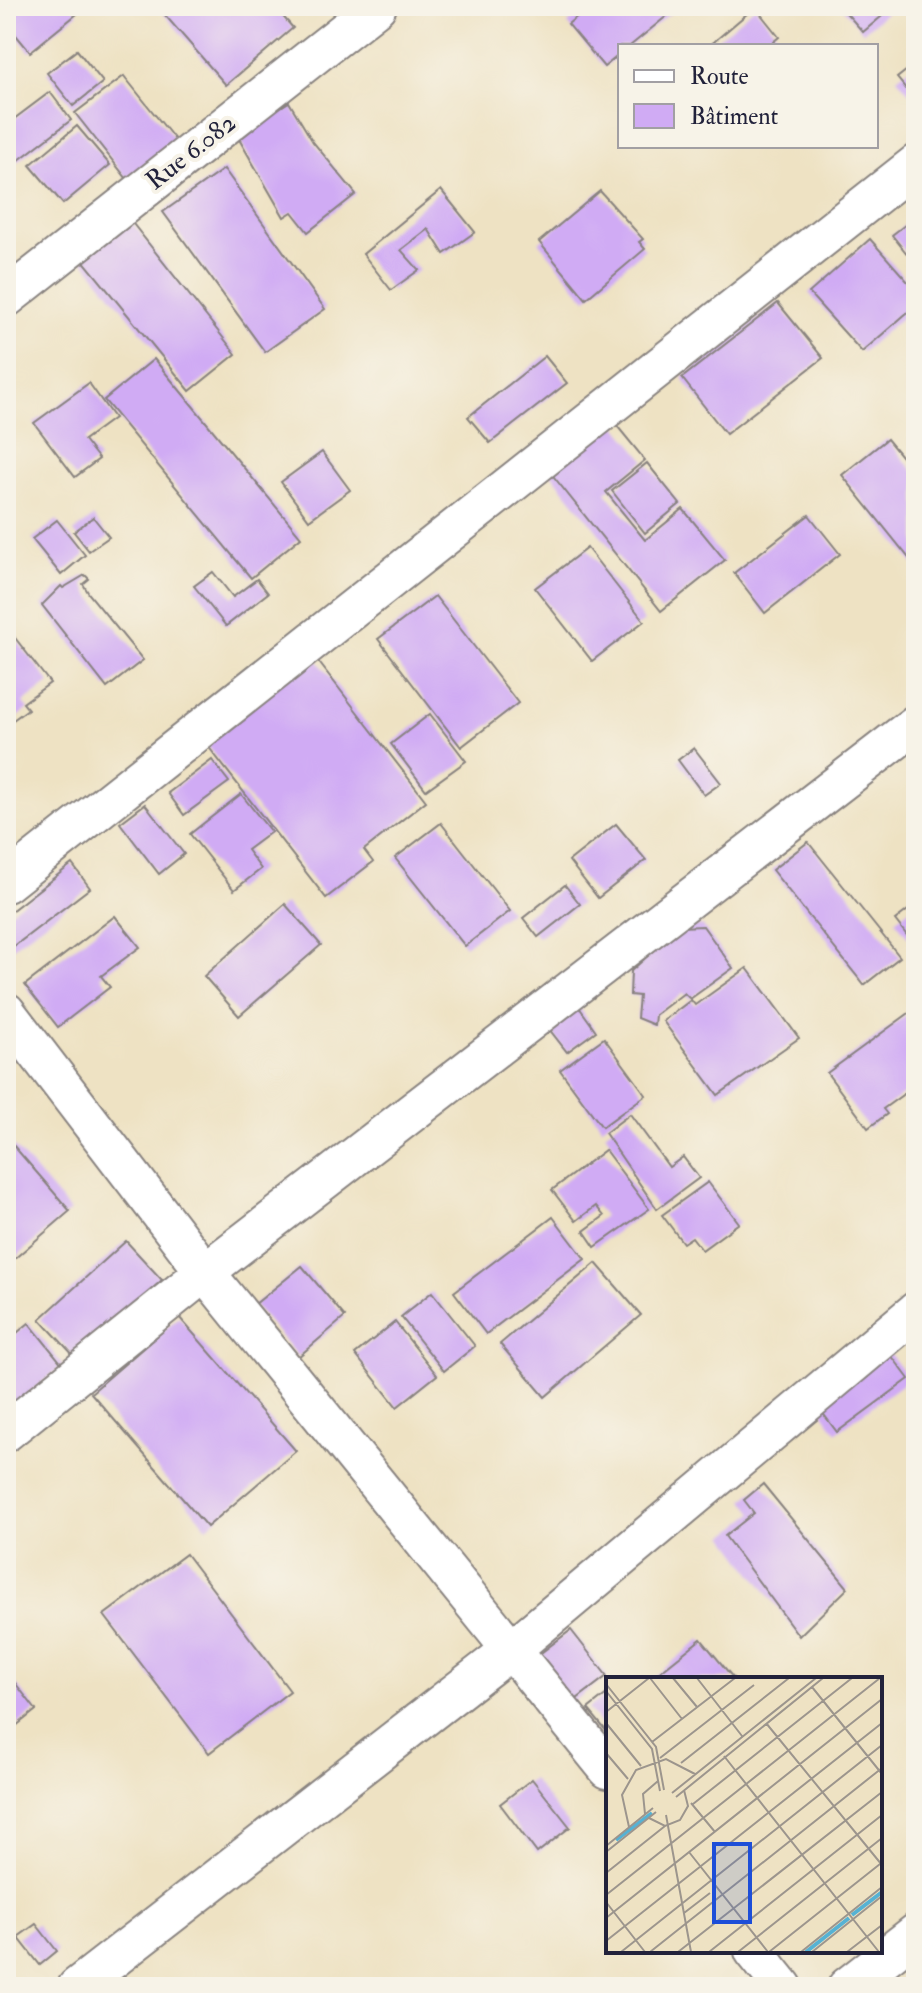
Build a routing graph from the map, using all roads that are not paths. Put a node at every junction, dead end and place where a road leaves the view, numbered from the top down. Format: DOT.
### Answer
graph roads {
  1 [pos="377,6"];
  2 [pos="916,164"];
  3 [pos="6,298"];
  4 [pos="916,724"];
  5 [pos="6,883"];
  6 [pos="6,1012"];
  7 [pos="205,1272"];
  8 [pos="916,1311"];
  9 [pos="6,1432"];
  10 [pos="512,1649"];
  11 [pos="606,1766"];
  12 [pos="916,1933"];
  13 [pos="756,1953"];
  14 [pos="77,1987"];
  15 [pos="783,1987"];
  16 [pos="847,1987"];
  1 -- 3 [label="street, Rue 6.082"];
  2 -- 5 [label="street"];
  4 -- 7 [label="street"];
  6 -- 7 [label="street"];
  7 -- 9 [label="street"];
  7 -- 10 [label="street"];
  8 -- 10 [label="street"];
  10 -- 11 [label="street"];
  10 -- 14 [label="street"];
  12 -- 16 [label="street"];
  13 -- 15 [label="street"];
}
